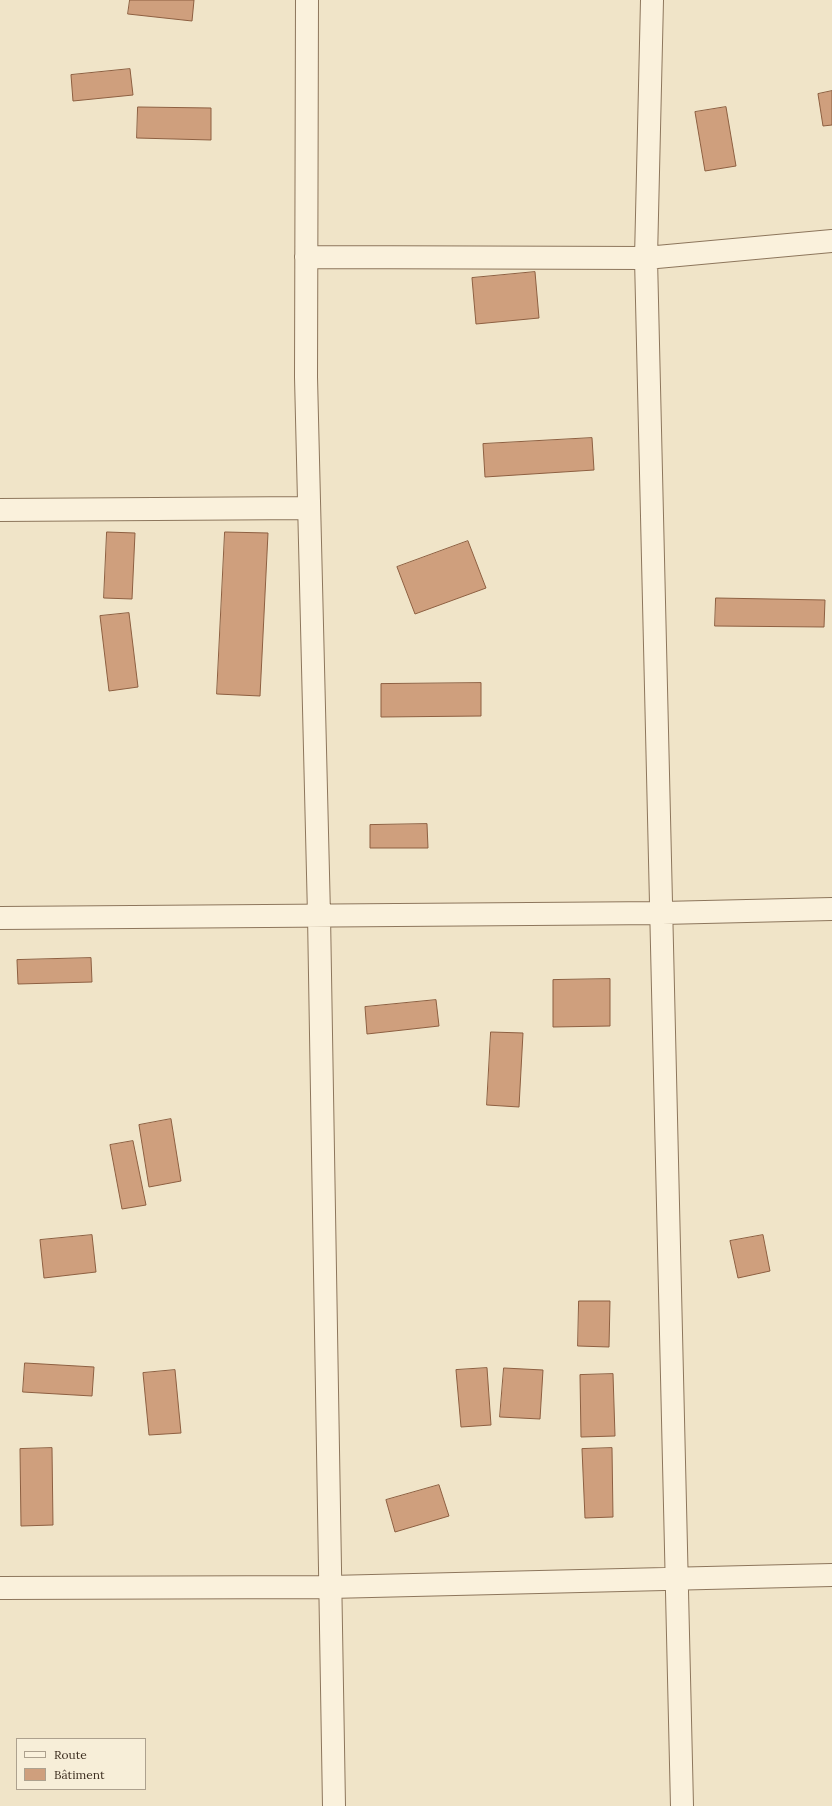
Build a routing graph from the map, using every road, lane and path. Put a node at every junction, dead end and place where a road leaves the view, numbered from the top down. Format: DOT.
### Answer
graph roads {
  1 [pos="307,0"];
  2 [pos="652,0"];
  3 [pos="832,241"];
  4 [pos="306,257"];
  5 [pos="646,258"];
  6 [pos="309,508"];
  7 [pos="0,510"];
  8 [pos="832,909"];
  9 [pos="662,913"];
  10 [pos="318,915"];
  11 [pos="0,918"];
  12 [pos="832,1575"];
  13 [pos="676,1578"];
  14 [pos="330,1587"];
  15 [pos="0,1588"];
  16 [pos="334,1806"];
  17 [pos="682,1806"];
  1 -- 4 [label="street"];
  2 -- 5 [label="street"];
  3 -- 5 [label="street"];
  4 -- 5 [label="street"];
  4 -- 6 [label="street"];
  5 -- 9 [label="street"];
  6 -- 7 [label="street"];
  6 -- 10 [label="street"];
  8 -- 9 [label="street"];
  9 -- 10 [label="street"];
  9 -- 13 [label="street"];
  10 -- 11 [label="street"];
  10 -- 14 [label="street"];
  12 -- 13 [label="street"];
  13 -- 14 [label="street"];
  13 -- 17 [label="street"];
  14 -- 15 [label="street"];
  14 -- 16 [label="street"];
}
